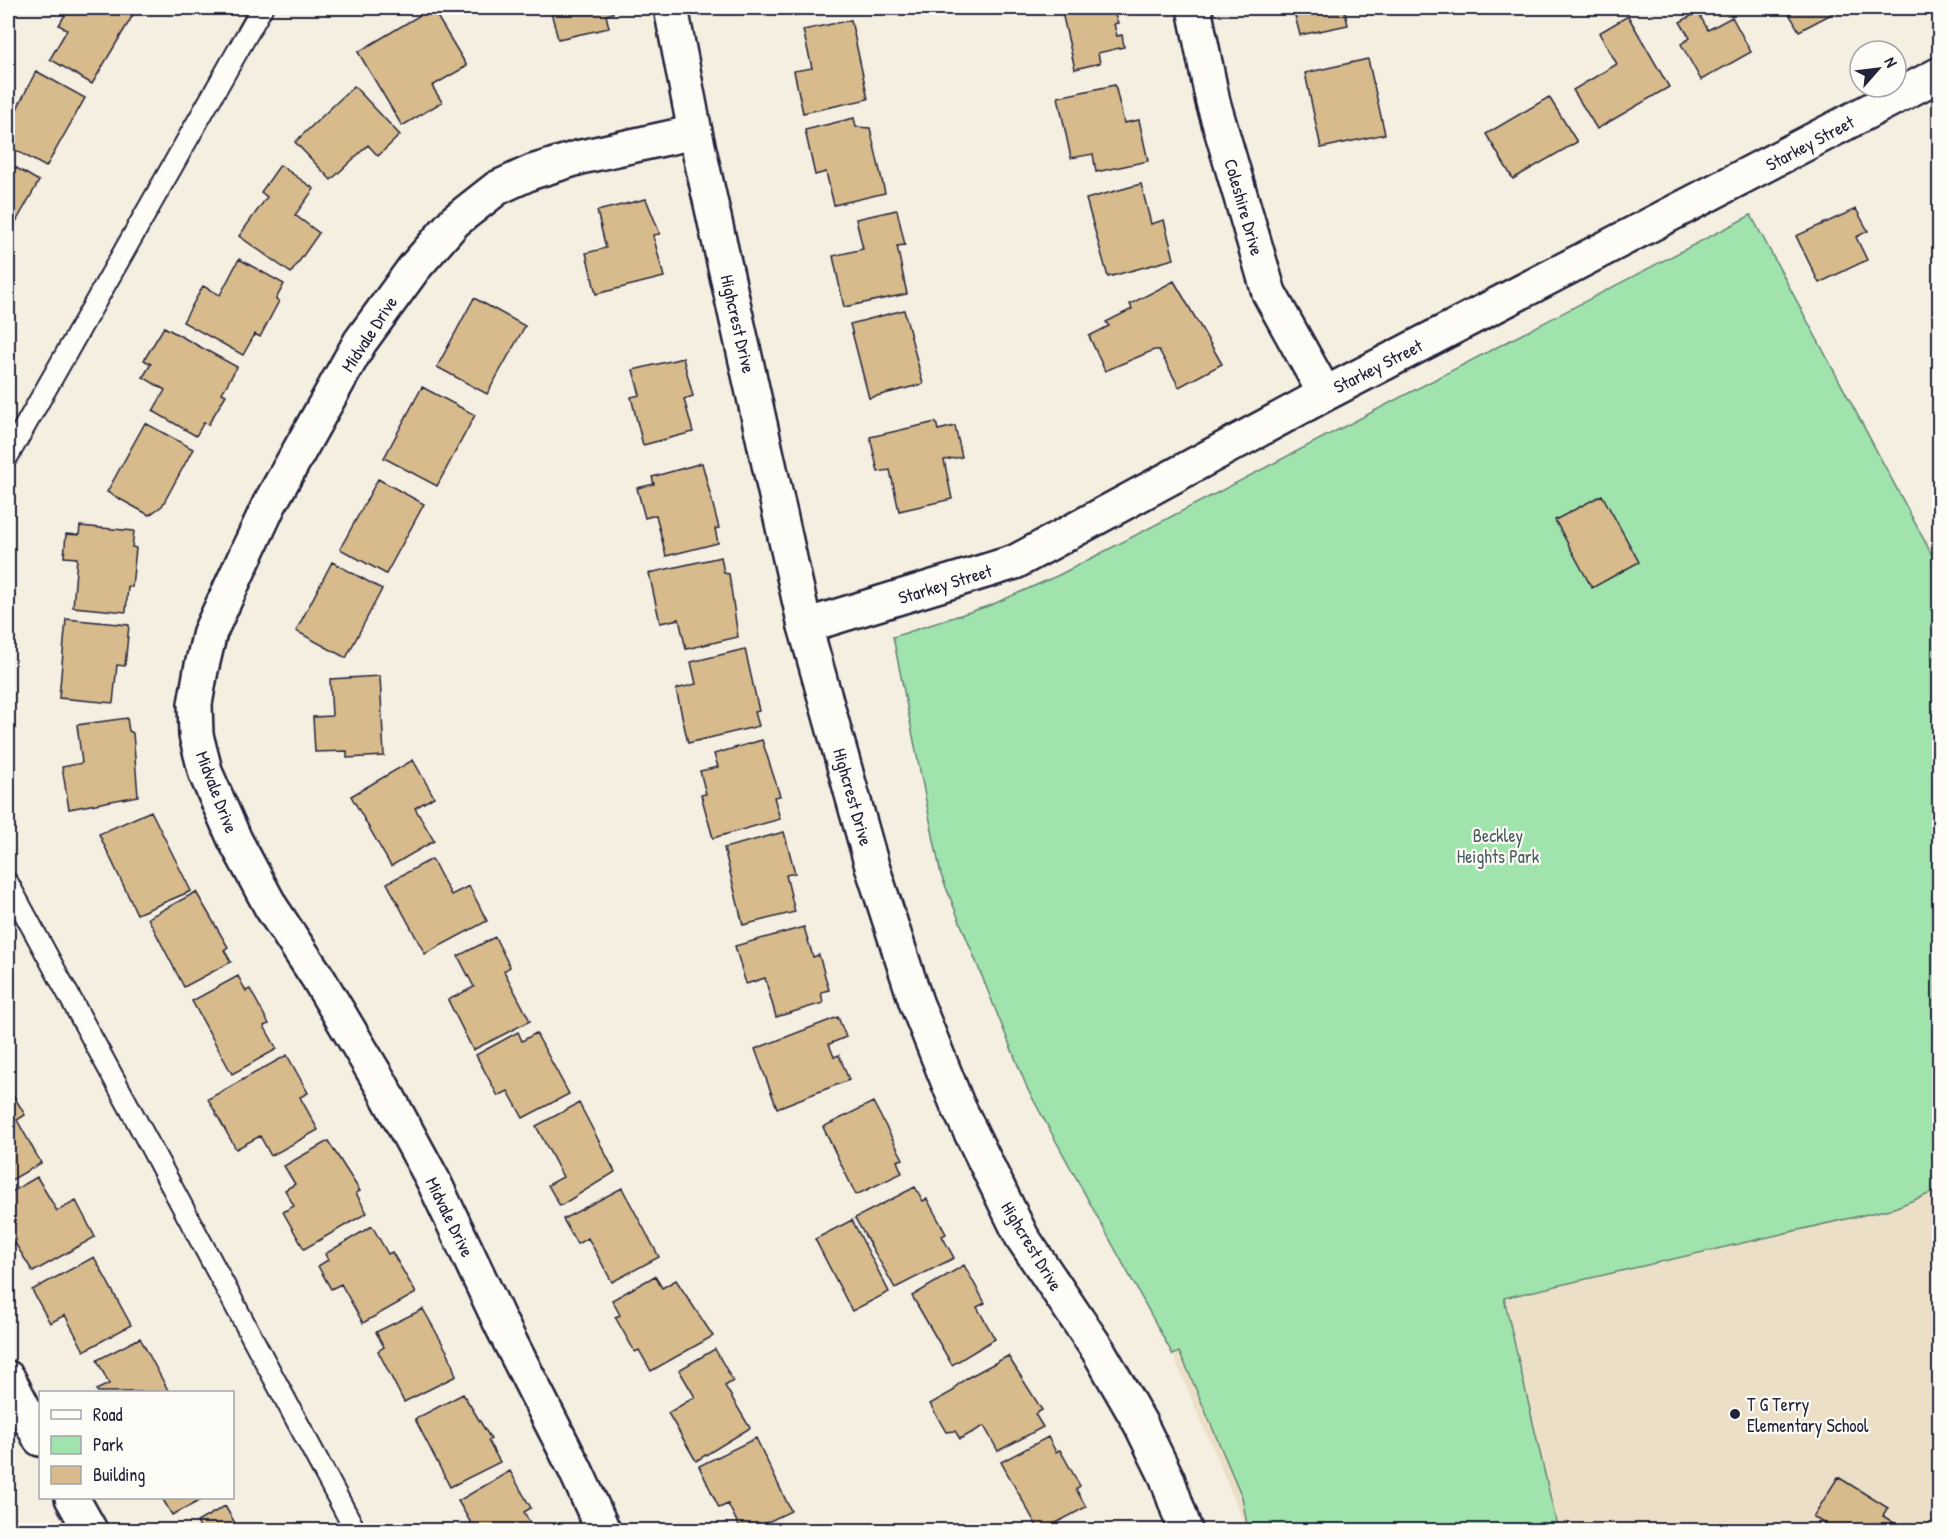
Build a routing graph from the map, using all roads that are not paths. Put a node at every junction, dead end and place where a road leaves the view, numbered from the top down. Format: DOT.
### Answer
graph roads {
  1 [pos="262,8"];
  2 [pos="670,8"];
  3 [pos="1194,8"];
  4 [pos="1940,74"];
  5 [pos="695,132"];
  6 [pos="1325,394"];
  7 [pos="8,456"];
  8 [pos="805,626"];
  9 [pos="8,883"];
  10 [pos="8,1378"];
  11 [pos="39,1437"];
  12 [pos="73,1499"];
  13 [pos="90,1530"];
  14 [pos="355,1530"];
  15 [pos="603,1530"];
  16 [pos="1185,1530"];
  1 -- 7 [label="lane"];
  2 -- 5 [label="street, Highcrest Drive"];
  3 -- 6 [label="street, Coleshire Drive"];
  4 -- 6 [label="street, Starkey Street"];
  5 -- 8 [label="street, Highcrest Drive"];
  5 -- 15 [label="street, Midvale Drive"];
  6 -- 8 [label="street, Starkey Street"];
  8 -- 16 [label="street, Highcrest Drive"];
  9 -- 14 [label="lane"];
  10 -- 11 [label="street"];
  12 -- 13 [label="street"];
}
